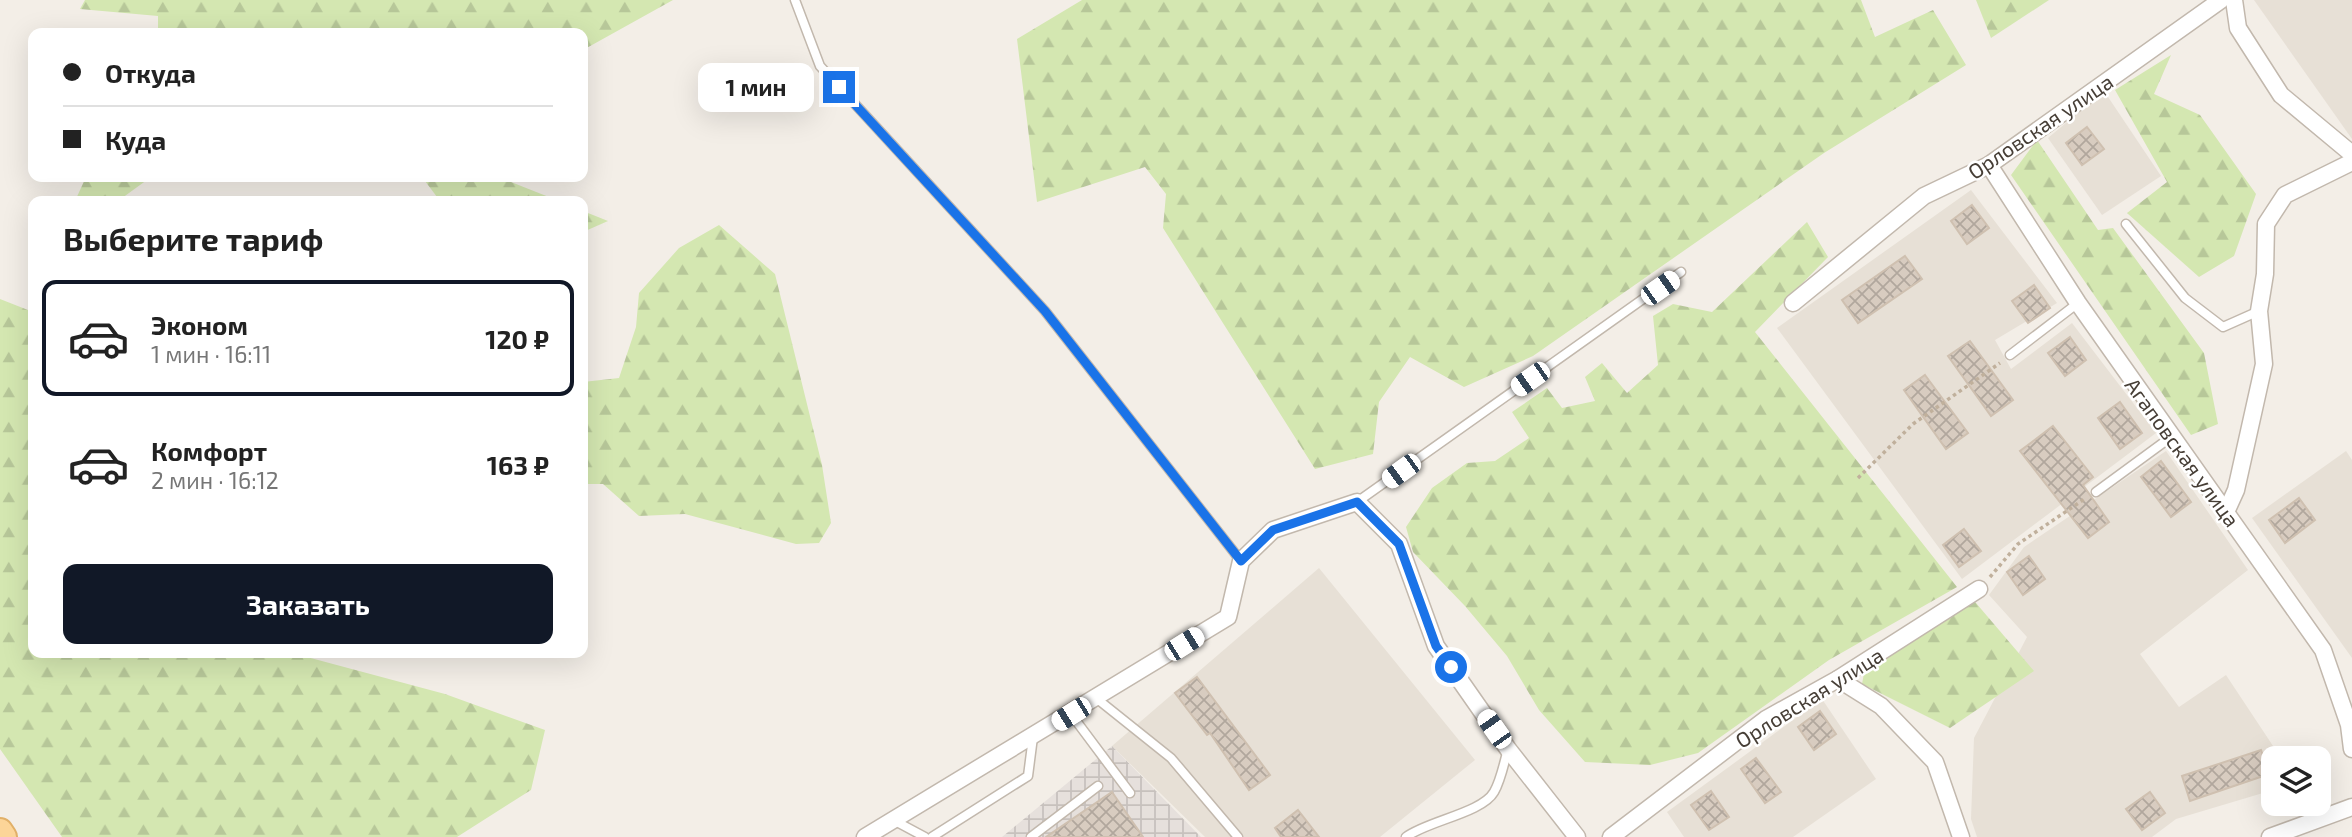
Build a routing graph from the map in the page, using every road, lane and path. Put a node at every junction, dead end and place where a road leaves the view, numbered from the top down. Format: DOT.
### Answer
graph roads {
  1 [pos="795,0"];
  2 [pos="2221,0"];
  3 [pos="2234,0"];
  4 [pos="2352,154"];
  5 [pos="2352,162"];
  6 [pos="1989,165"];
  7 [pos="2126,225"];
  8 [pos="1681,272"];
  9 [pos="1793,303"];
  10 [pos="2078,303"];
  11 [pos="2259,311"];
  12 [pos="2010,355"];
  13 [pos="2171,437"];
  14 [pos="1858,478"];
  15 [pos="2096,492"];
  16 [pos="1357,502"];
  17 [pos="2226,512"];
  18 [pos="1241,561"];
  19 [pos="1979,589"];
  20 [pos="1838,679"];
  21 [pos="1096,698"];
  22 [pos="1071,714"];
  23 [pos="1033,737"];
  24 [pos="1508,749"];
  25 [pos="2352,749"];
  26 [pos="1098,786"];
  27 [pos="1130,793"];
  28 [pos="2352,807"];
  29 [pos="895,821"];
  30 [pos="0,831"];
  31 [pos="5,837"];
  32 [pos="865,837"];
  33 [pos="925,837"];
  34 [pos="932,837"];
  35 [pos="1031,837"];
  36 [pos="1238,837"];
  37 [pos="1406,837"];
  38 [pos="1577,837"];
  39 [pos="1611,837"];
  40 [pos="1961,837"];
  41 [pos="2270,837"];
  1 -- 18 [label="lane"];
  2 -- 6 [label="street, Орловская улица"];
  3 -- 4 [label="street"];
  5 -- 11 [label="street"];
  6 -- 9 [label="street, Орловская улица"];
  6 -- 10 [label="street, Агаповская улица"];
  7 -- 11 [label="lane"];
  8 -- 16 [label="lane"];
  10 -- 12 [label="lane"];
  10 -- 13 [label="street, Агаповская улица"];
  11 -- 17 [label="street"];
  12 -- 14 [label="path"];
  13 -- 15 [label="lane"];
  13 -- 17 [label="street, Агаповская улица"];
  15 -- 19 [label="path"];
  16 -- 18 [label="street"];
  16 -- 24 [label="street"];
  17 -- 25 [label="street, Агаповская улица"];
  18 -- 21 [label="street"];
  19 -- 20 [label="street, Орловская улица"];
  20 -- 39 [label="street, Орловская улица"];
  20 -- 40 [label="street"];
  21 -- 22 [label="street"];
  21 -- 36 [label="lane"];
  22 -- 23 [label="street"];
  22 -- 27 [label="lane"];
  23 -- 29 [label="street"];
  23 -- 34 [label="lane"];
  24 -- 37 [label="lane"];
  24 -- 38 [label="street"];
  26 -- 35 [label="lane"];
  28 -- 41 [label="street"];
  29 -- 32 [label="street"];
  29 -- 33 [label="lane"];
  30 -- 31 [label="main road"];
}
